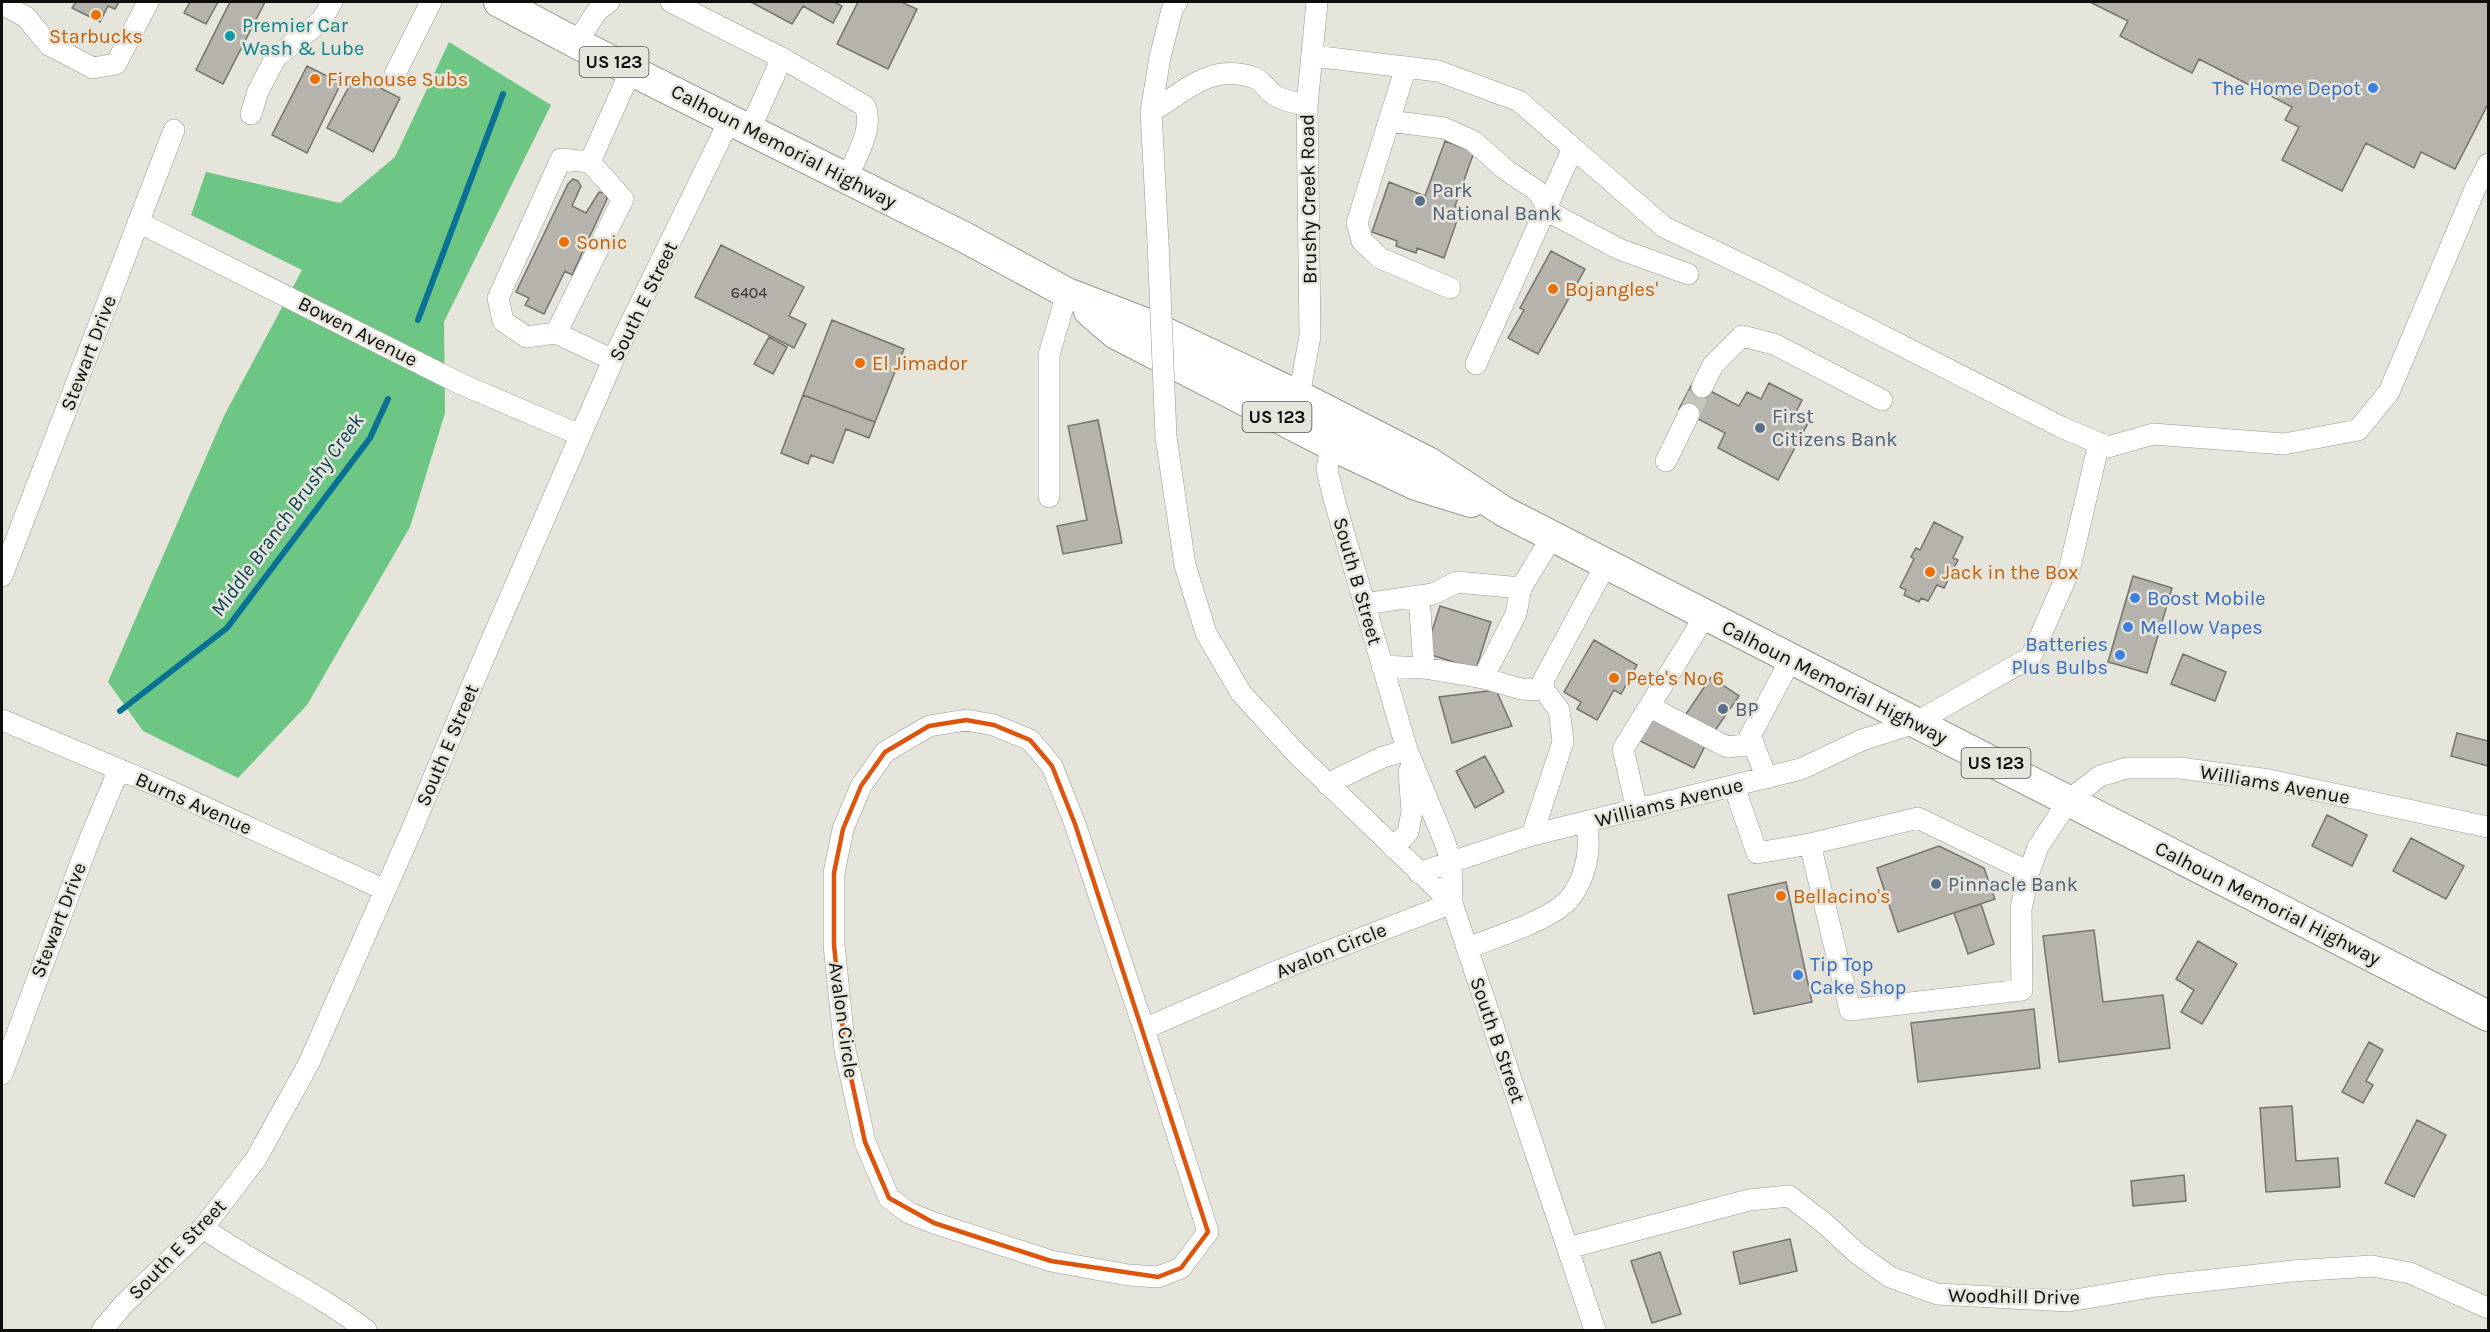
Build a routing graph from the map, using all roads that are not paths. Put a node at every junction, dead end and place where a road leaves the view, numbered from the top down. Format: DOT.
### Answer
graph roads {
  1 [pos="137,2"];
  2 [pos="148,2"];
  3 [pos="332,2"];
  4 [pos="431,2"];
  5 [pos="499,2"];
  6 [pos="609,2"];
  7 [pos="670,2"];
  8 [pos="1177,2"];
  9 [pos="1317,2"];
  10 [pos="2,4"];
  11 [pos="30,9"];
  12 [pos="576,43"];
  13 [pos="1313,56"];
  14 [pos="782,58"];
  15 [pos="86,64"];
  16 [pos="1406,67"];
  17 [pos="631,70"];
  18 [pos="395,74"];
  19 [pos="1307,106"];
  20 [pos="1150,112"];
  21 [pos="251,114"];
  22 [pos="1389,121"];
  23 [pos="740,124"];
  24 [pos="174,130"];
  25 [pos="1573,148"];
  26 [pos="590,162"];
  27 [pos="2488,164"];
  28 [pos="847,178"];
  29 [pos="1547,206"];
  30 [pos="138,222"];
  31 [pos="1688,274"];
  32 [pos="1450,288"];
  33 [pos="1067,293"];
  34 [pos="556,333"];
  35 [pos="613,360"];
  36 [pos="1476,364"];
  37 [pos="1702,387"];
  38 [pos="1299,396"];
  39 [pos="1882,400"];
  40 [pos="1689,414"];
  41 [pos="580,435"];
  42 [pos="2099,443"];
  43 [pos="1331,445"];
  44 [pos="1666,461"];
  45 [pos="1049,497"];
  46 [pos="1503,512"];
  47 [pos="1552,537"];
  48 [pos="1606,564"];
  49 [pos="2,576"];
  50 [pos="1521,588"];
  51 [pos="1419,596"];
  52 [pos="1364,604"];
  53 [pos="1705,616"];
  54 [pos="1791,659"];
  55 [pos="1382,666"];
  56 [pos="1424,668"];
  57 [pos="1483,678"];
  58 [pos="1544,690"];
  59 [pos="1650,707"];
  60 [pos="2,720"];
  61 [pos="1915,723"];
  62 [pos="1754,744"];
  63 [pos="1407,750"];
  64 [pos="119,769"];
  65 [pos="1767,778"];
  66 [pos="1327,783"];
  67 [pos="1734,786"];
  68 [pos="2069,800"];
  69 [pos="1637,810"];
  70 [pos="1587,822"];
  71 [pos="2488,827"];
  72 [pos="1532,835"];
  73 [pos="1810,844"];
  74 [pos="1394,848"];
  75 [pos="1450,861"];
  76 [pos="2028,872"];
  77 [pos="1419,873"];
  78 [pos="385,890"];
  79 [pos="1452,903"];
  80 [pos="1467,948"];
  81 [pos="2488,1016"];
  82 [pos="1144,1029"];
  83 [pos="2,1074"];
  84 [pos="203,1228"];
  85 [pos="1568,1248"];
  86 [pos="2488,1308"];
  87 [pos="102,1330"];
  88 [pos="366,1330"];
  89 [pos="1595,1330"];
  1 -- 15 [label="street"];
  2 -- 15 [label="street"];
  3 -- 21 [label="street"];
  4 -- 18 [label="street"];
  5 -- 12 [label="highway, Calhoun Memorial Highway / US 123"];
  6 -- 12 [label="street"];
  7 -- 14 [label="street"];
  8 -- 20 [label="street"];
  9 -- 13 [label="street, Brushy Creek Road"];
  10 -- 11 [label="street"];
  11 -- 15 [label="street"];
  12 -- 17 [label="highway, Calhoun Memorial Highway / US 123"];
  13 -- 16 [label="street"];
  13 -- 19 [label="street, Brushy Creek Road"];
  14 -- 23 [label="street, South E Street"];
  14 -- 28 [label="street"];
  16 -- 22 [label="street"];
  16 -- 25 [label="street"];
  17 -- 23 [label="highway, Calhoun Memorial Highway / US 123"];
  17 -- 26 [label="street"];
  19 -- 20 [label="street"];
  19 -- 38 [label="street, Brushy Creek Road"];
  20 -- 66 [label="street, bridge"];
  22 -- 29 [label="street"];
  22 -- 32 [label="street"];
  23 -- 28 [label="highway, Calhoun Memorial Highway / US 123"];
  23 -- 35 [label="street, South E Street"];
  24 -- 30 [label="street, Stewart Drive"];
  25 -- 29 [label="street"];
  25 -- 42 [label="street"];
  26 -- 34 [label="street"];
  26 -- 34 [label="street"];
  27 -- 42 [label="street"];
  28 -- 33 [label="highway, Calhoun Memorial Highway / US 123"];
  29 -- 31 [label="street"];
  29 -- 36 [label="street"];
  30 -- 41 [label="street, Bowen Avenue"];
  30 -- 49 [label="street, Stewart Drive"];
  33 -- 38 [label="highway, Calhoun Memorial Highway / US 123"];
  33 -- 43 [label="highway, Calhoun Memorial Highway / US 123"];
  33 -- 45 [label="street"];
  34 -- 35 [label="street"];
  35 -- 41 [label="street, South E Street"];
  37 -- 39 [label="street"];
  38 -- 46 [label="highway, Calhoun Memorial Highway / US 123"];
  40 -- 44 [label="street"];
  41 -- 78 [label="street, South E Street"];
  42 -- 61 [label="street, Williams Avenue"];
  43 -- 46 [label="highway, Calhoun Memorial Highway / US 123"];
  43 -- 52 [label="street, South B Street"];
  46 -- 47 [label="highway, Calhoun Memorial Highway / US 123"];
  47 -- 48 [label="highway, Calhoun Memorial Highway / US 123"];
  47 -- 50 [label="street"];
  48 -- 53 [label="highway, Calhoun Memorial Highway / US 123"];
  48 -- 58 [label="street"];
  50 -- 51 [label="street"];
  50 -- 57 [label="street"];
  51 -- 52 [label="street"];
  51 -- 56 [label="street"];
  52 -- 55 [label="street, South B Street"];
  53 -- 54 [label="highway, Calhoun Memorial Highway / US 123"];
  53 -- 59 [label="street"];
  54 -- 61 [label="highway, Calhoun Memorial Highway / US 123"];
  54 -- 62 [label="street"];
  55 -- 56 [label="street"];
  55 -- 63 [label="street, South B Street"];
  56 -- 57 [label="street"];
  57 -- 58 [label="street"];
  58 -- 72 [label="street"];
  59 -- 62 [label="street"];
  59 -- 69 [label="street"];
  60 -- 64 [label="street, Burns Avenue"];
  61 -- 65 [label="street, Williams Avenue"];
  61 -- 68 [label="highway, Calhoun Memorial Highway / US 123"];
  62 -- 65 [label="street"];
  63 -- 66 [label="street"];
  63 -- 74 [label="street, South B Street"];
  63 -- 75 [label="street, South B Street"];
  64 -- 78 [label="street, Burns Avenue"];
  64 -- 83 [label="street, Stewart Drive"];
  65 -- 67 [label="street, Williams Avenue"];
  66 -- 74 [label="street"];
  67 -- 69 [label="street, Williams Avenue"];
  67 -- 73 [label="street"];
  68 -- 71 [label="street, Williams Avenue"];
  68 -- 76 [label="street, Williams Avenue"];
  68 -- 81 [label="highway, Calhoun Memorial Highway / US 123"];
  69 -- 70 [label="street, Williams Avenue"];
  70 -- 72 [label="street, Williams Avenue"];
  70 -- 80 [label="street"];
  72 -- 75 [label="street, Williams Avenue"];
  73 -- 76 [label="street"];
  73 -- 76 [label="street, Williams Avenue"];
  74 -- 77 [label="street"];
  75 -- 77 [label="street, Williams Avenue"];
  75 -- 79 [label="street, South B Street"];
  77 -- 79 [label="street"];
  78 -- 84 [label="street, South E Street"];
  79 -- 80 [label="street, South B Street"];
  79 -- 82 [label="street, Avalon Circle"];
  80 -- 85 [label="street, South B Street"];
  82 -- 82 [label="street, Avalon Circle"];
  84 -- 87 [label="street, South E Street"];
  84 -- 88 [label="street"];
  85 -- 86 [label="street, Woodhill Drive"];
  85 -- 89 [label="street, South B Street"];
}
